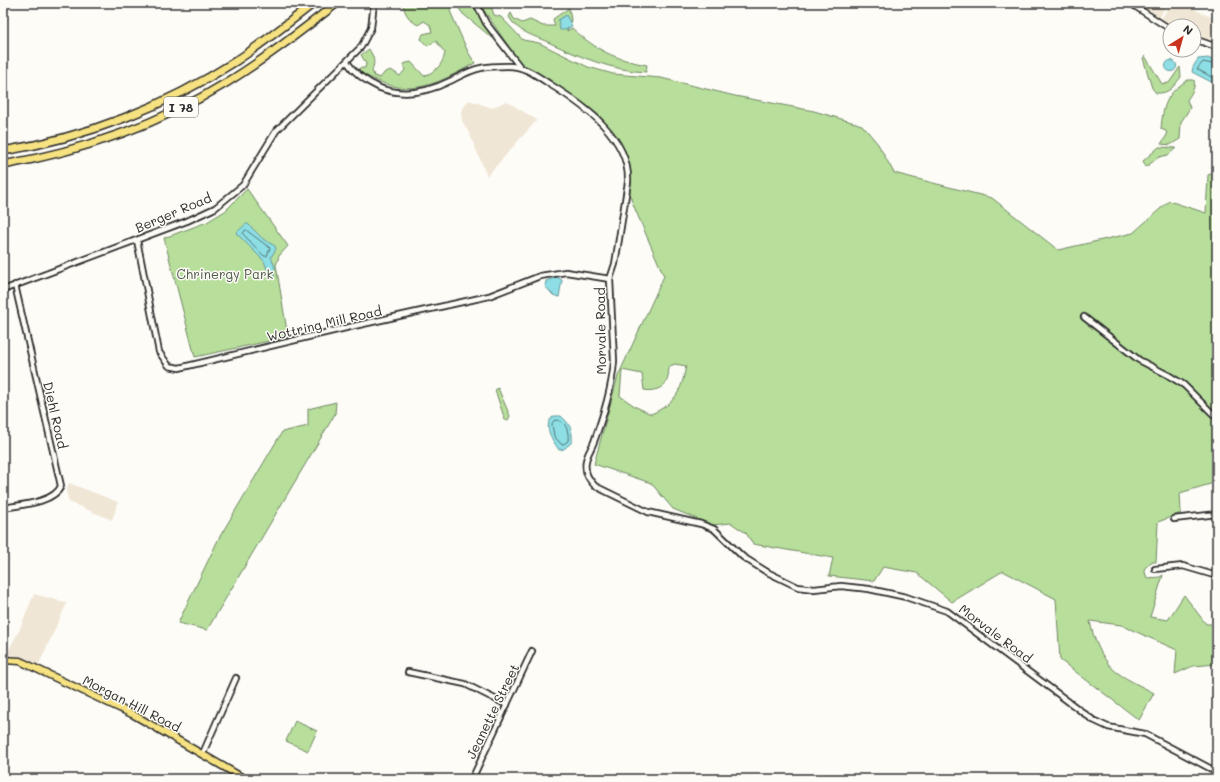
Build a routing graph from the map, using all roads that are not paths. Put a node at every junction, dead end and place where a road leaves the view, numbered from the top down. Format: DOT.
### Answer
graph roads {
  1 [pos="314,3"];
  2 [pos="337,3"];
  3 [pos="374,3"];
  4 [pos="476,3"];
  5 [pos="1130,3"];
  6 [pos="1162,24"];
  7 [pos="1202,42"];
  8 [pos="1217,47"];
  9 [pos="347,62"];
  10 [pos="520,66"];
  11 [pos="3,151"];
  12 [pos="3,165"];
  13 [pos="137,240"];
  14 [pos="610,279"];
  15 [pos="16,285"];
  16 [pos="3,290"];
  17 [pos="1084,317"];
  18 [pos="1217,418"];
  19 [pos="3,508"];
  20 [pos="1217,514"];
  21 [pos="1174,519"];
  22 [pos="1155,569"];
  23 [pos="1217,576"];
  24 [pos="3,652"];
  25 [pos="532,652"];
  26 [pos="5,660"];
  27 [pos="408,672"];
  28 [pos="236,678"];
  29 [pos="507,705"];
  30 [pos="202,753"];
  31 [pos="1217,772"];
  32 [pos="246,779"];
  33 [pos="472,779"];
  1 -- 11 [label="highway, I 78"];
  2 -- 12 [label="highway, I 78"];
  3 -- 9 [label="street, Berger Road"];
  4 -- 10 [label="street"];
  5 -- 6 [label="street"];
  7 -- 8 [label="street"];
  9 -- 10 [label="street"];
  9 -- 13 [label="street, Berger Road"];
  10 -- 14 [label="street, Morvale Road"];
  13 -- 14 [label="street, Wottring Mill Road"];
  13 -- 15 [label="street, Berger Road"];
  14 -- 31 [label="street, Morvale Road"];
  15 -- 16 [label="street, Berger Road"];
  15 -- 19 [label="street, Diehl Road"];
  17 -- 18 [label="street"];
  20 -- 21 [label="street"];
  22 -- 23 [label="street"];
  24 -- 26 [label="street"];
  25 -- 29 [label="street, Jeanette Street"];
  26 -- 30 [label="main road, Morgan Hill Road"];
  27 -- 29 [label="street"];
  28 -- 30 [label="street"];
  29 -- 33 [label="street, Jeanette Street"];
  30 -- 32 [label="main road, Morgan Hill Road"];
}
